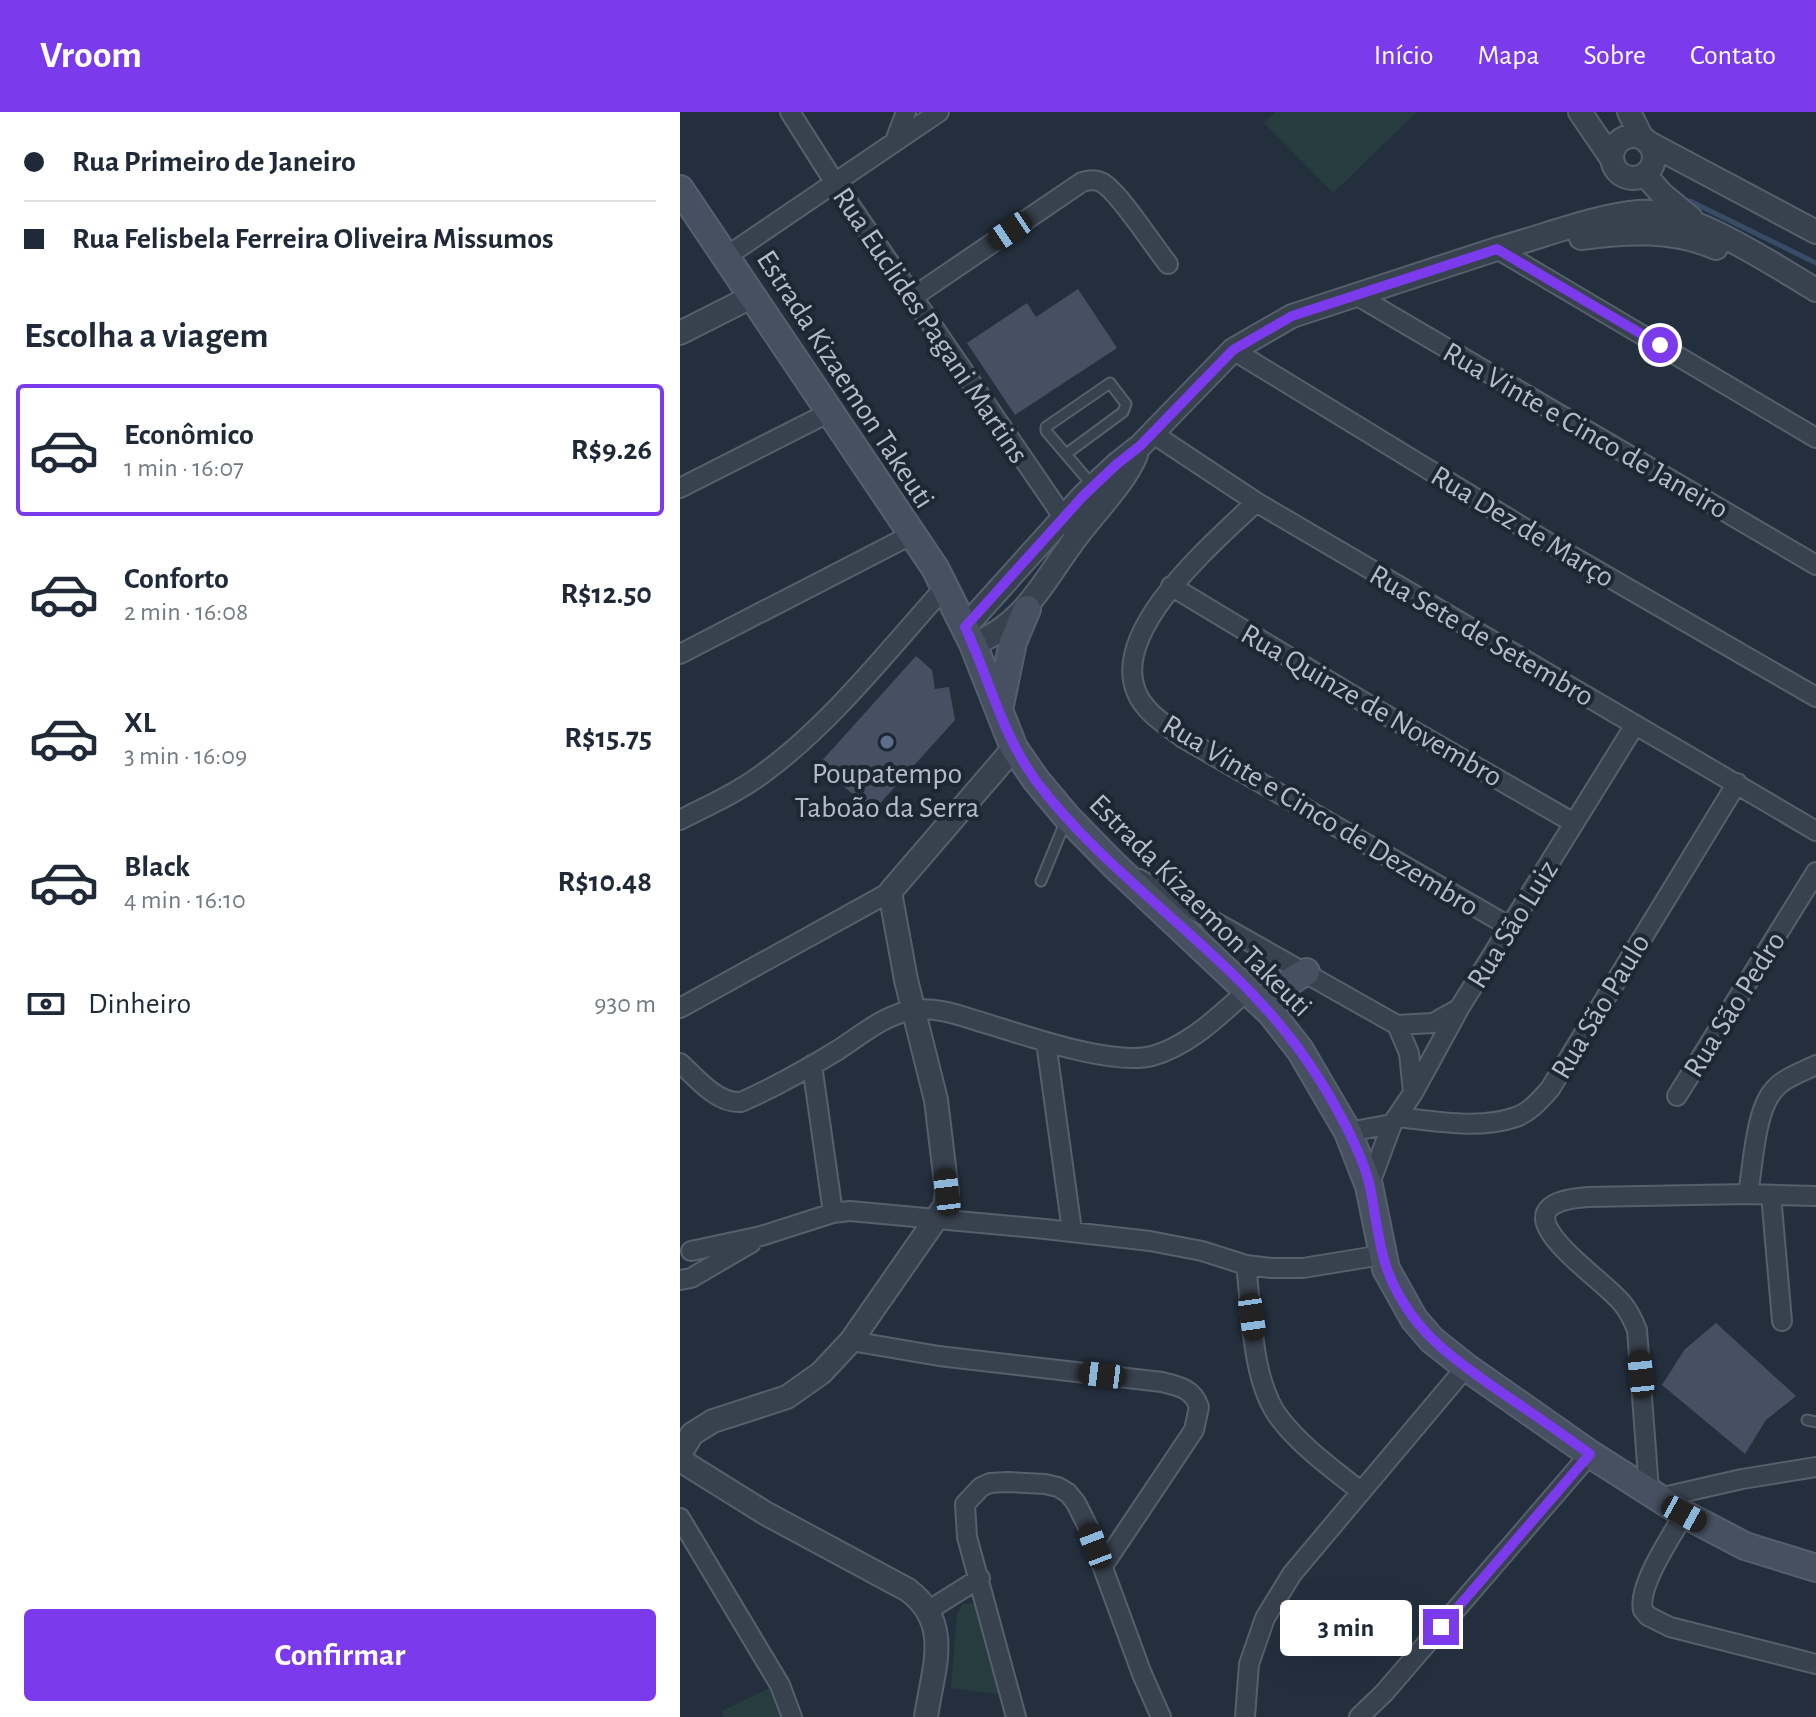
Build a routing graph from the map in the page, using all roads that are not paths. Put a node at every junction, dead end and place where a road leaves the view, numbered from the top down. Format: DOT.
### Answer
graph roads {
  1 [pos="790,112"];
  2 [pos="906,112"];
  3 [pos="939,112"];
  4 [pos="1580,112"];
  5 [pos="1629,112"];
  6 [pos="1644,140"];
  7 [pos="895,141"];
  8 [pos="1630,171"];
  9 [pos="835,183"];
  10 [pos="680,189"];
  11 [pos="1640,212"];
  12 [pos="1709,229"];
  13 [pos="1816,232"];
  14 [pos="1607,234"];
  15 [pos="1671,234"];
  16 [pos="1528,241"];
  17 [pos="1497,249"];
  18 [pos="727,256"];
  19 [pos="1168,264"];
  20 [pos="1816,290"];
  21 [pos="1356,295"];
  22 [pos="753,296"];
  23 [pos="913,297"];
  24 [pos="1816,303"];
  25 [pos="680,333"];
  26 [pos="1233,350"];
  27 [pos="830,412"];
  28 [pos="1816,438"];
  29 [pos="1146,440"];
  30 [pos="1066,454"];
  31 [pos="1093,486"];
  32 [pos="680,488"];
  33 [pos="1256,502"];
  34 [pos="1062,518"];
  35 [pos="911,535"];
  36 [pos="1078,535"];
  37 [pos="1816,565"];
  38 [pos="1171,586"];
  39 [pos="945,587"];
  40 [pos="1027,609"];
  41 [pos="969,636"];
  42 [pos="680,654"];
  43 [pos="1816,697"];
  44 [pos="999,710"];
  45 [pos="1635,725"];
  46 [pos="1014,748"];
  47 [pos="1737,783"];
  48 [pos="1067,817"];
  49 [pos="680,820"];
  50 [pos="1574,823"];
  51 [pos="1816,831"];
  52 [pos="1114,865"];
  53 [pos="1816,872"];
  54 [pos="1041,881"];
  55 [pos="890,892"];
  56 [pos="1512,928"];
  57 [pos="1306,972"];
  58 [pos="1247,991"];
  59 [pos="1460,1007"];
  60 [pos="680,1008"];
  61 [pos="915,1009"];
  62 [pos="1271,1013"];
  63 [pos="1397,1025"];
  64 [pos="1046,1042"];
  65 [pos="680,1063"];
  66 [pos="812,1065"];
  67 [pos="1816,1065"];
  68 [pos="1413,1093"];
  69 [pos="1677,1096"];
  70 [pos="1394,1120"];
  71 [pos="1348,1132"];
  72 [pos="1369,1186"];
  73 [pos="1748,1194"];
  74 [pos="1771,1195"];
  75 [pos="1816,1196"];
  76 [pos="833,1213"];
  77 [pos="937,1220"];
  78 [pos="1072,1231"];
  79 [pos="761,1236"];
  80 [pos="684,1248"];
  81 [pos="1382,1255"];
  82 [pos="1246,1265"];
  83 [pos="685,1279"];
  84 [pos="1782,1321"];
  85 [pos="851,1341"];
  86 [pos="1466,1367"];
  87 [pos="1646,1444"];
  88 [pos="680,1457"];
  89 [pos="1600,1460"];
  90 [pos="1816,1467"];
  91 [pos="1360,1491"];
  92 [pos="1654,1494"];
  93 [pos="1684,1514"];
  94 [pos="680,1518"];
  95 [pos="1103,1566"];
  96 [pos="1816,1568"];
  97 [pos="980,1578"];
  98 [pos="929,1610"];
  99 [pos="1816,1664"];
  100 [pos="792,1717"];
  101 [pos="926,1717"];
  102 [pos="1016,1717"];
  103 [pos="1161,1717"];
  104 [pos="1245,1717"];
  105 [pos="1359,1717"];
  1 -- 9 [label="street, Rua Euclides Pagani Martins"];
  2 -- 7 [label="street"];
  3 -- 7 [label="street"];
  4 -- 8 [label="street"];
  5 -- 6 [label="street"];
  6 -- 8 [label="street"];
  6 -- 8 [label="street"];
  6 -- 13 [label="street"];
  7 -- 9 [label="street"];
  8 -- 11 [label="street"];
  8 -- 12 [label="street"];
  9 -- 18 [label="street"];
  9 -- 23 [label="street, Rua Euclides Pagani Martins"];
  10 -- 18 [label="main road, Estrada Kizaemon Takeuti"];
  11 -- 12 [label="street"];
  11 -- 14 [label="street"];
  11 -- 15 [label="street"];
  11 -- 16 [label="street"];
  12 -- 20 [label="street"];
  14 -- 15 [label="street"];
  14 -- 16 [label="street"];
  15 -- 24 [label="street"];
  16 -- 17 [label="street"];
  17 -- 21 [label="street"];
  17 -- 28 [label="street"];
  18 -- 22 [label="main road, Estrada Kizaemon Takeuti"];
  19 -- 23 [label="street"];
  21 -- 26 [label="street"];
  21 -- 37 [label="street, Rua Vinte e Cinco de Janeiro"];
  22 -- 25 [label="street"];
  22 -- 27 [label="main road, Estrada Kizaemon Takeuti"];
  23 -- 34 [label="street, Rua Euclides Pagani Martins"];
  26 -- 29 [label="street"];
  26 -- 43 [label="street, Rua Dez de Março"];
  27 -- 32 [label="street"];
  27 -- 35 [label="main road, Estrada Kizaemon Takeuti"];
  29 -- 31 [label="street"];
  29 -- 33 [label="street, Rua Sete de Setembro"];
  29 -- 36 [label="street"];
  30 -- 30 [label="lane"];
  30 -- 31 [label="lane"];
  31 -- 34 [label="street"];
  33 -- 38 [label="street, Rua Vinte e Cinco de Dezembro"];
  33 -- 45 [label="street, Rua Sete de Setembro"];
  34 -- 36 [label="street, Rua Euclides Pagani Martins"];
  34 -- 41 [label="street"];
  35 -- 39 [label="main road, Estrada Kizaemon Takeuti"];
  35 -- 42 [label="street"];
  36 -- 40 [label="street"];
  38 -- 50 [label="street, Rua Quinze de Novembro"];
  38 -- 56 [label="street, Rua Vinte e Cinco de Dezembro"];
  39 -- 41 [label="main road, Estrada Kizaemon Takeuti"];
  39 -- 49 [label="street"];
  40 -- 41 [label="street"];
  40 -- 44 [label="main road"];
  41 -- 44 [label="main road, Estrada Kizaemon Takeuti"];
  44 -- 46 [label="main road, Estrada Kizaemon Takeuti"];
  45 -- 47 [label="street, Rua Sete de Setembro"];
  45 -- 50 [label="street, Rua São Luiz"];
  46 -- 48 [label="main road, Estrada Kizaemon Takeuti"];
  46 -- 55 [label="street"];
  47 -- 51 [label="street, Rua Sete de Setembro"];
  47 -- 70 [label="street, Rua São Paulo"];
  48 -- 52 [label="main road, Estrada Kizaemon Takeuti"];
  48 -- 54 [label="lane"];
  50 -- 56 [label="street, Rua São Luiz"];
  52 -- 57 [label="street"];
  52 -- 58 [label="main road, Estrada Kizaemon Takeuti"];
  53 -- 69 [label="street, Rua São Pedro"];
  55 -- 60 [label="street"];
  55 -- 61 [label="street"];
  56 -- 59 [label="street, Rua São Luiz"];
  57 -- 62 [label="main road"];
  57 -- 63 [label="street"];
  58 -- 62 [label="main road, Estrada Kizaemon Takeuti"];
  58 -- 64 [label="street"];
  59 -- 63 [label="street"];
  59 -- 68 [label="street, Rua São Luiz"];
  61 -- 64 [label="street"];
  61 -- 66 [label="street"];
  61 -- 77 [label="street"];
  62 -- 71 [label="main road, Estrada Kizaemon Takeuti"];
  63 -- 68 [label="street"];
  64 -- 78 [label="street"];
  65 -- 66 [label="street"];
  66 -- 76 [label="street"];
  67 -- 73 [label="street"];
  68 -- 70 [label="street, Rua São Luiz"];
  70 -- 71 [label="street"];
  70 -- 72 [label="street, Rua São Luiz"];
  71 -- 72 [label="main road, Estrada Kizaemon Takeuti"];
  72 -- 81 [label="main road, Estrada Kizaemon Takeuti"];
  73 -- 74 [label="street"];
  73 -- 87 [label="street"];
  74 -- 75 [label="street"];
  74 -- 84 [label="street"];
  76 -- 77 [label="street"];
  76 -- 79 [label="street"];
  77 -- 78 [label="street"];
  77 -- 85 [label="street"];
  78 -- 82 [label="street"];
  79 -- 80 [label="street"];
  79 -- 83 [label="street"];
  80 -- 83 [label="street"];
  81 -- 82 [label="street"];
  81 -- 86 [label="main road, Estrada Kizaemon Takeuti"];
  82 -- 91 [label="street"];
  85 -- 88 [label="street"];
  85 -- 95 [label="street"];
  86 -- 89 [label="main road, Estrada Kizaemon Takeuti"];
  86 -- 91 [label="street"];
  87 -- 89 [label="street"];
  87 -- 92 [label="street"];
  88 -- 98 [label="street"];
  89 -- 92 [label="main road, Estrada Kizaemon Takeuti"];
  89 -- 105 [label="street"];
  90 -- 92 [label="street"];
  91 -- 104 [label="street"];
  92 -- 93 [label="main road, Estrada Kizaemon Takeuti"];
  93 -- 96 [label="main road, Estrada Kizaemon Takeuti"];
  93 -- 99 [label="street"];
  94 -- 100 [label="street"];
  95 -- 97 [label="street"];
  95 -- 103 [label="street"];
  97 -- 98 [label="street"];
  97 -- 102 [label="street"];
  98 -- 101 [label="street"];
}
